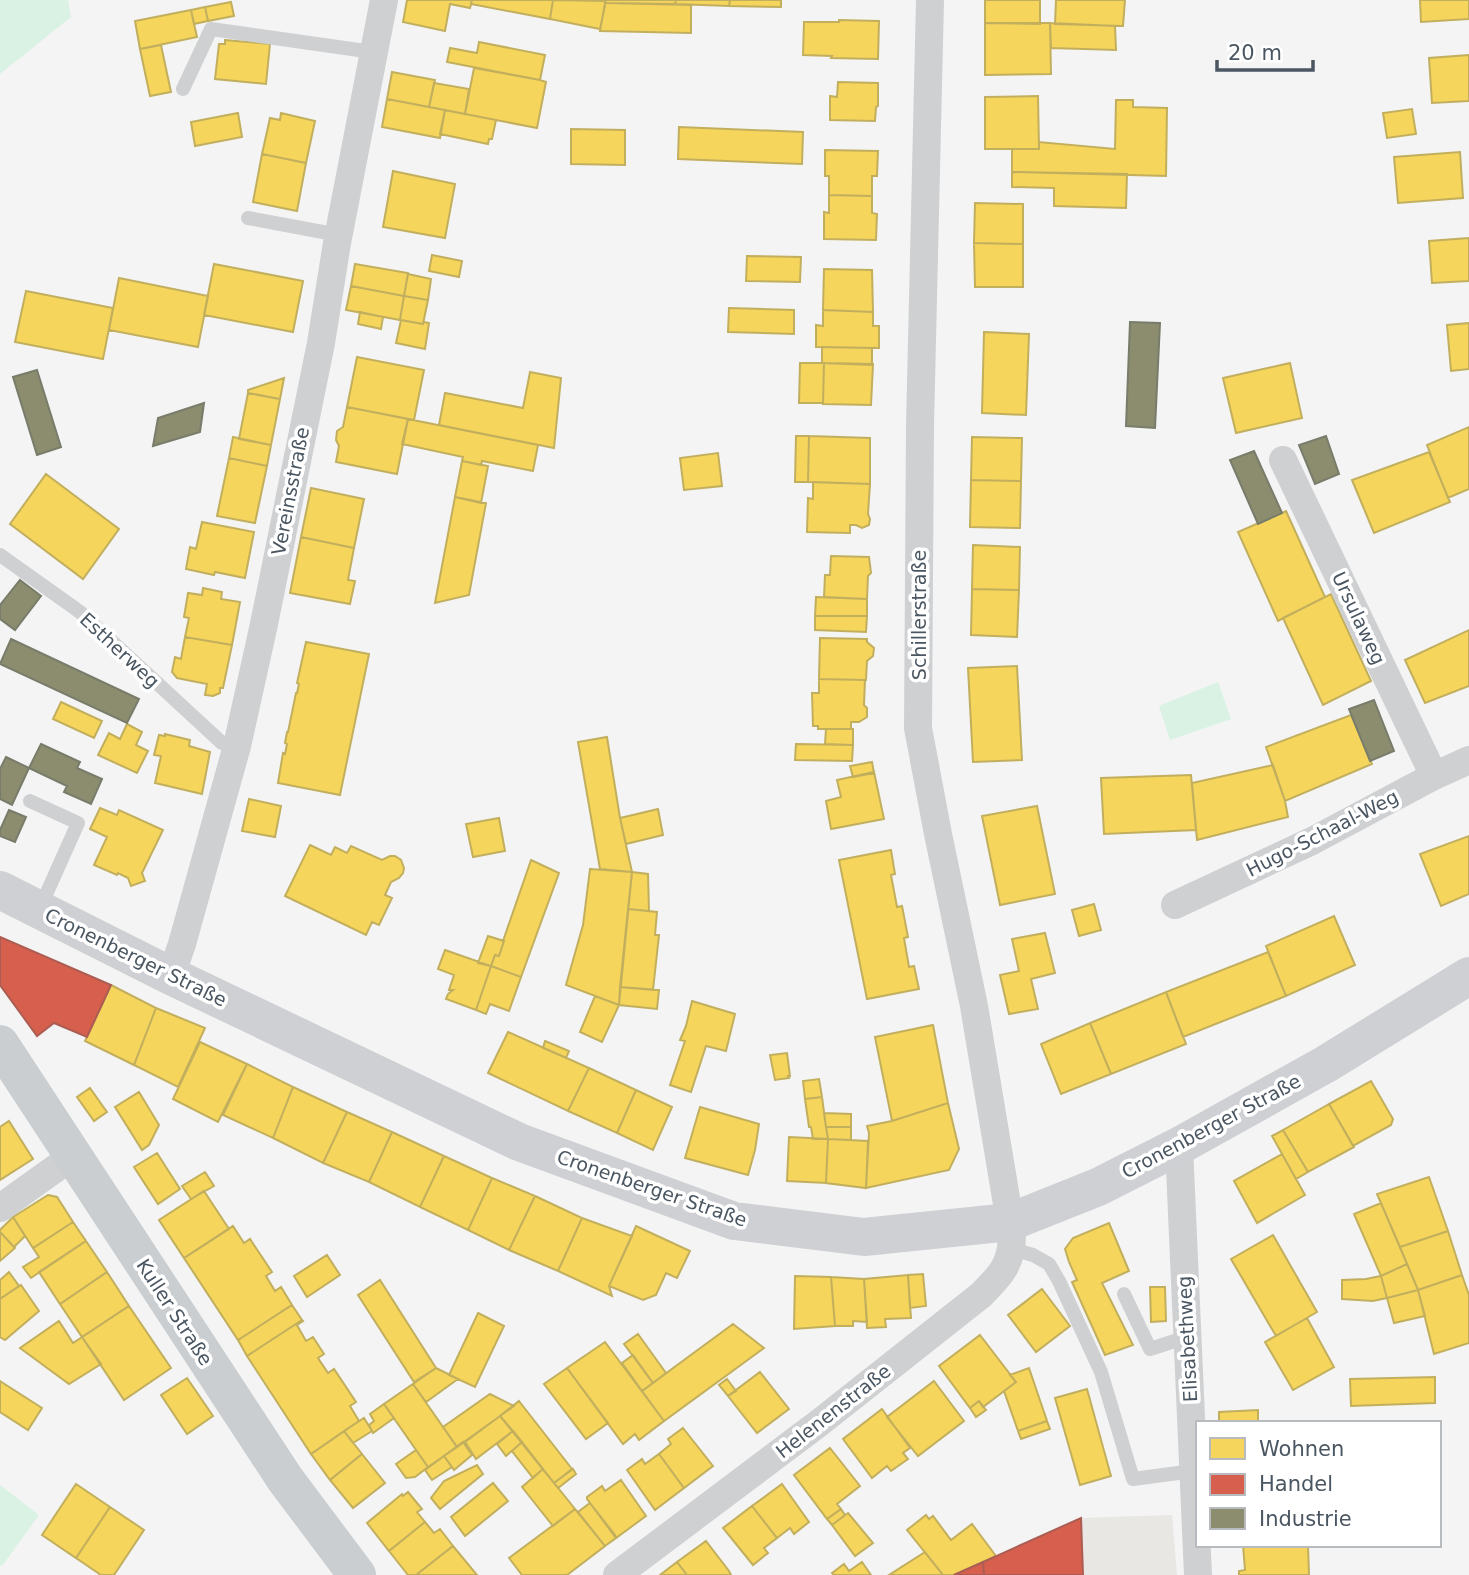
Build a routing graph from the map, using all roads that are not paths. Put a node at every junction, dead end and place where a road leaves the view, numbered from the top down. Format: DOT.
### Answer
graph roads {
  1 [pos="384,0"];
  2 [pos="930,0"];
  3 [pos="373,52"];
  4 [pos="183,89"];
  5 [pos="248,218"];
  6 [pos="339,234"];
  7 [pos="1283,460"];
  8 [pos="0,555"];
  9 [pos="237,746"];
  10 [pos="1469,760"];
  11 [pos="1434,776"];
  12 [pos="30,801"];
  13 [pos="0,890"];
  14 [pos="1175,905"];
  15 [pos="39,909"];
  16 [pos="171,976"];
  17 [pos="1469,976"];
  18 [pos="0,1044"];
  19 [pos="1179,1146"];
  20 [pos="73,1156"];
  21 [pos="0,1208"];
  22 [pos="1011,1235"];
  23 [pos="1124,1294"];
  24 [pos="1187,1337"];
  25 [pos="1193,1471"];
  26 [pos="1196,1533"];
  27 [pos="1197,1547"];
  28 [pos="357,1575"];
  29 [pos="617,1575"];
  30 [pos="1198,1575"];
  1 -- 3 [label="street, Vereinsstraße"];
  2 -- 22 [label="street, Schillerstraße"];
  3 -- 4 [label="lane"];
  3 -- 6 [label="street, Vereinsstraße"];
  5 -- 6 [label="lane"];
  6 -- 9 [label="street, Vereinsstraße"];
  7 -- 11 [label="street, Ursulaweg"];
  8 -- 9 [label="lane, Estherweg"];
  9 -- 16 [label="street, Vereinsstraße"];
  10 -- 11 [label="street, Hugo-Schaal-Weg"];
  11 -- 14 [label="street, Hugo-Schaal-Weg"];
  12 -- 15 [label="lane"];
  13 -- 15 [label="main road, Cronenberger Straße"];
  15 -- 16 [label="main road, Cronenberger Straße"];
  16 -- 22 [label="main road, Cronenberger Straße"];
  17 -- 19 [label="main road, Cronenberger Straße"];
  18 -- 20 [label="main road, Kuller Straße"];
  19 -- 22 [label="main road, Cronenberger Straße"];
  19 -- 24 [label="street, Elisabethweg"];
  20 -- 21 [label="street"];
  20 -- 28 [label="main road, Kuller Straße"];
  22 -- 25 [label="lane"];
  22 -- 29 [label="street, Helenenstraße"];
  23 -- 24 [label="lane"];
  24 -- 25 [label="street, Elisabethweg"];
  25 -- 26 [label="street, Elisabethweg"];
  27 -- 30 [label="street, Elisabethweg"];
}
